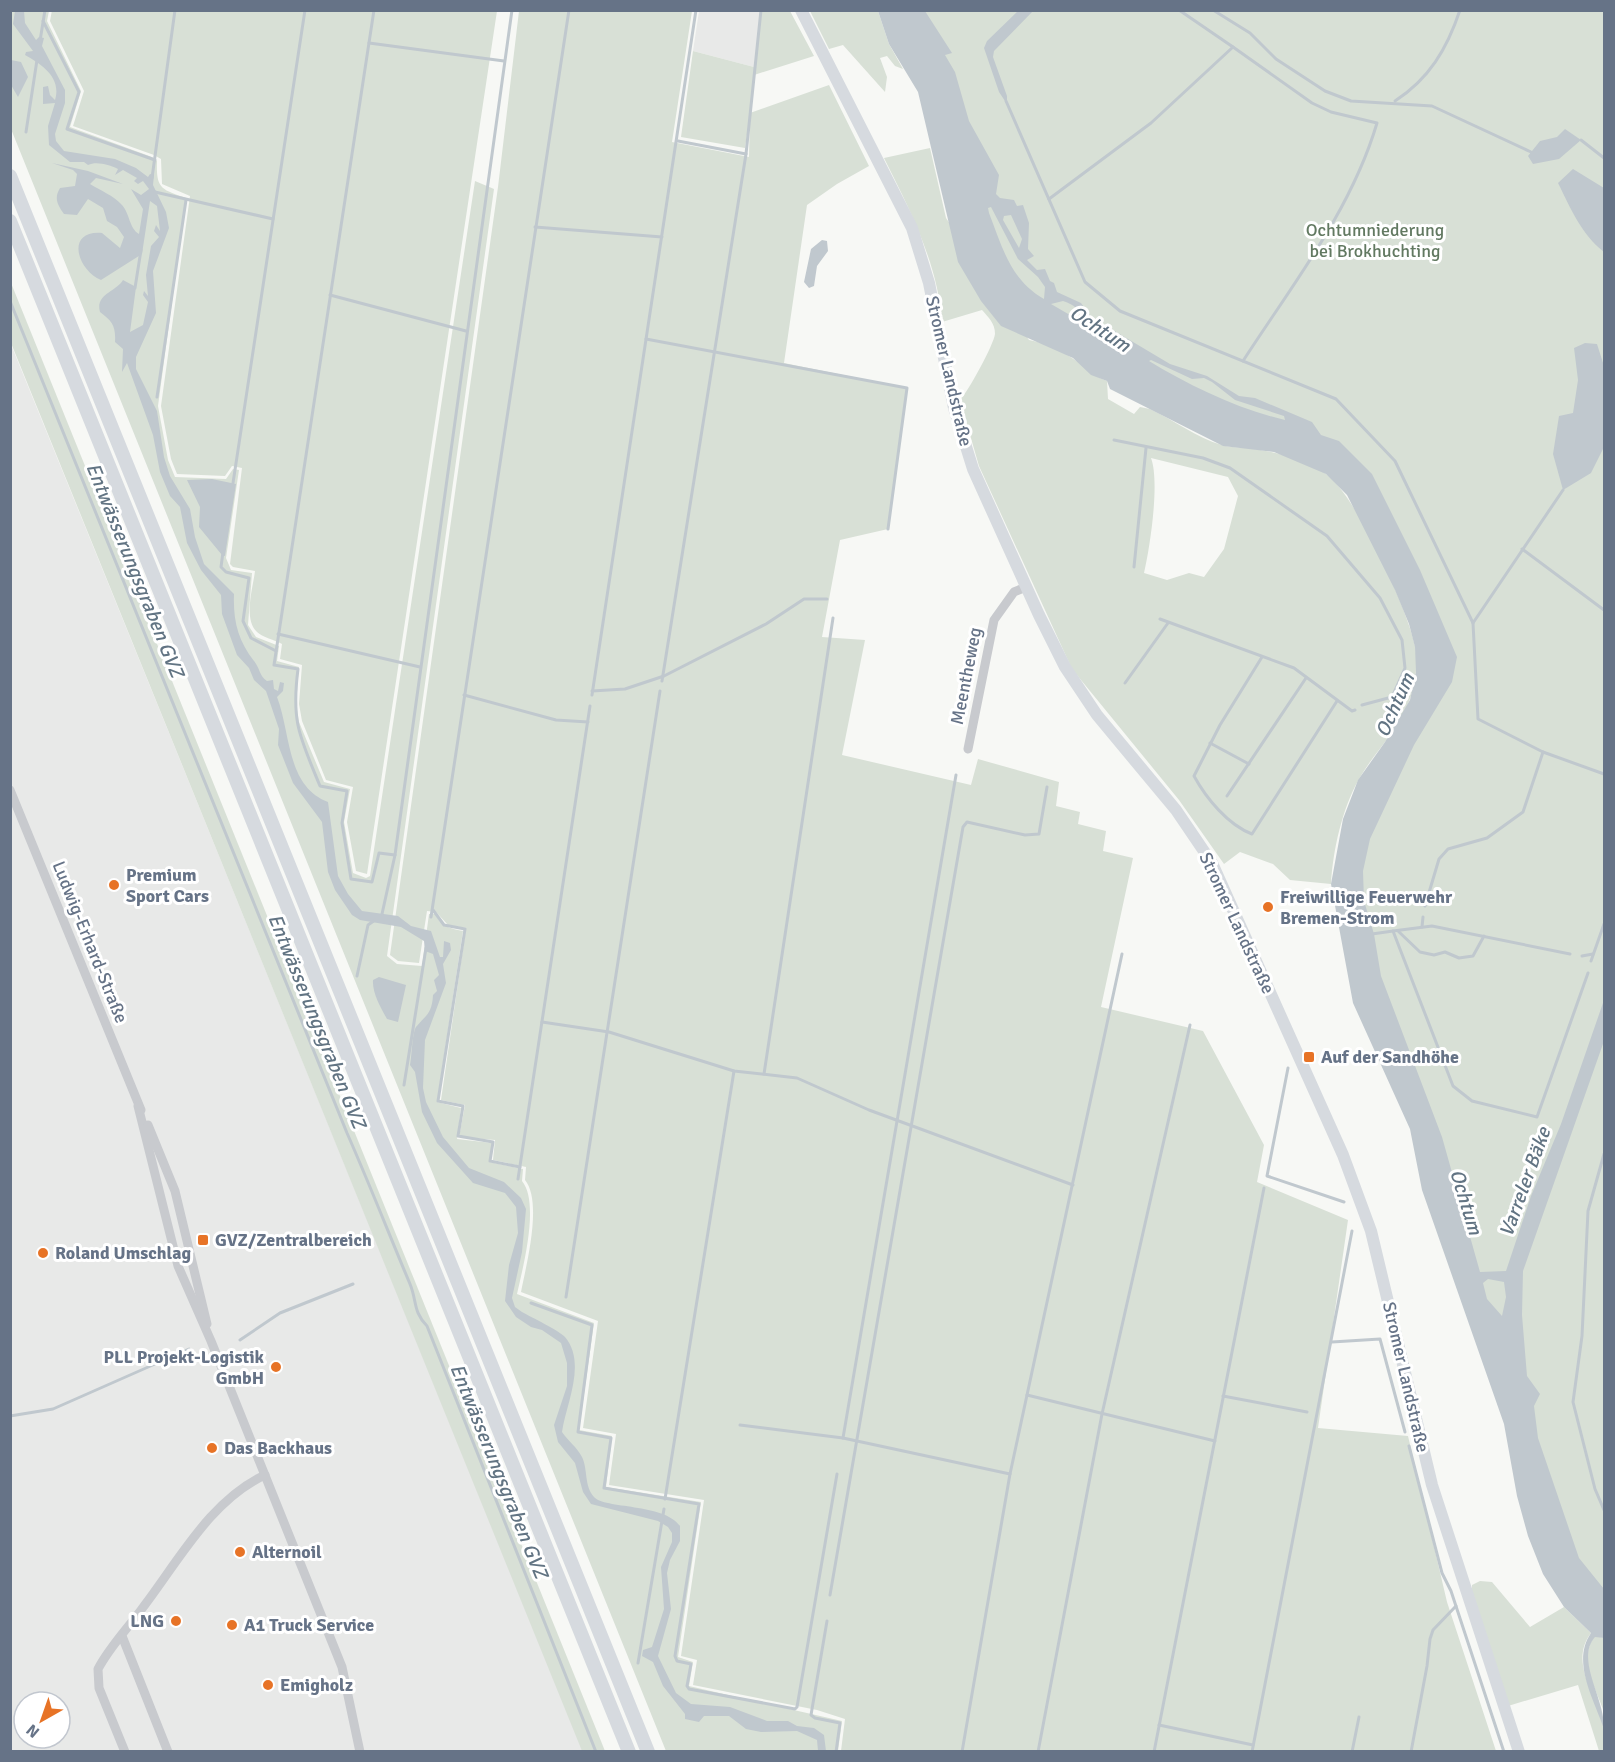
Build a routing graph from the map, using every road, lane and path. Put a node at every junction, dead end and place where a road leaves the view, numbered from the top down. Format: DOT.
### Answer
graph roads {
  1 [pos="801,10"];
  2 [pos="10,176"];
  3 [pos="10,221"];
  4 [pos="1026,587"];
  5 [pos="968,749"];
  6 [pos="10,790"];
  7 [pos="138,1106"];
  8 [pos="211,1341"];
  9 [pos="265,1475"];
  10 [pos="122,1636"];
  11 [pos="125,1752"];
  12 [pos="168,1752"];
  13 [pos="360,1752"];
  14 [pos="629,1752"];
  15 [pos="648,1752"];
  16 [pos="1519,1752"];
  1 -- 4 [label="main road, Stromer Landstraße"];
  2 -- 15 [label="highway"];
  3 -- 14 [label="highway"];
  4 -- 5 [label="street, Meentheweg"];
  4 -- 16 [label="main road, Stromer Landstraße"];
  6 -- 7 [label="street, Ludwig-Erhard-Straße"];
  7 -- 8 [label="street, Ludwig-Erhard-Straße"];
  7 -- 8 [label="street, Ludwig-Erhard-Straße"];
  8 -- 9 [label="street, Ludwig-Erhard-Straße"];
  9 -- 10 [label="street"];
  9 -- 13 [label="street, Ludwig-Erhard-Straße"];
  10 -- 11 [label="street"];
  10 -- 12 [label="street"];
}
